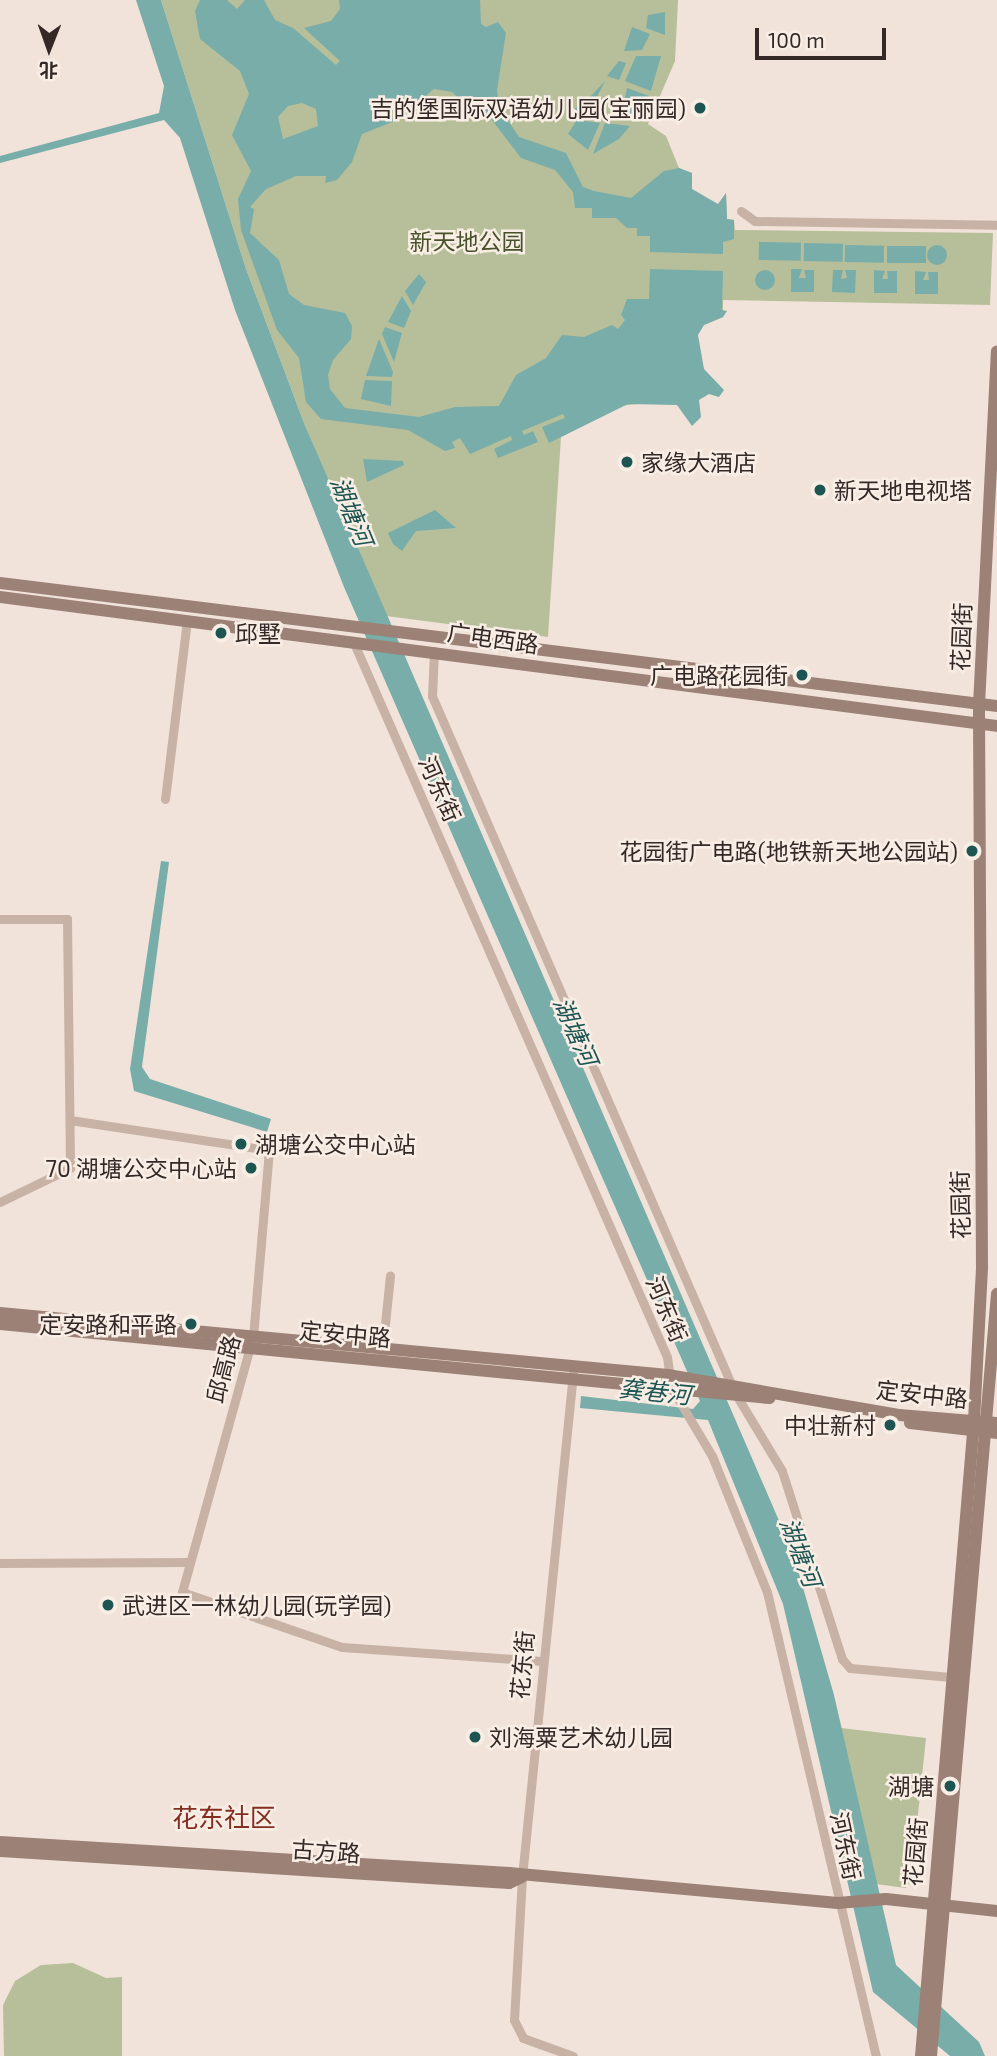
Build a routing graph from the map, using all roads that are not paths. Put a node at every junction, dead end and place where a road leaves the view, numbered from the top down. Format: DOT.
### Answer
graph roads {
  1 [pos="741,211"];
  2 [pos="997,225"];
  3 [pos="997,351"];
  4 [pos="0,583"];
  5 [pos="0,597"];
  6 [pos="187,621"];
  7 [pos="359,642"];
  8 [pos="434,651"];
  9 [pos="979,705"];
  10 [pos="997,706"];
  11 [pos="979,724"];
  12 [pos="997,726"];
  13 [pos="165,799"];
  14 [pos="0,919"];
  15 [pos="70,1120"];
  16 [pos="0,1202"];
  17 [pos="390,1275"];
  18 [pos="997,1294"];
  19 [pos="0,1313"];
  20 [pos="0,1324"];
  21 [pos="251,1341"];
  22 [pos="382,1354"];
  23 [pos="573,1372"];
  24 [pos="677,1385"];
  25 [pos="728,1387"];
  26 [pos="986,1427"];
  27 [pos="190,1562"];
  28 [pos="0,1563"];
  29 [pos="542,1661"];
  30 [pos="951,1677"];
  31 [pos="0,1842"];
  32 [pos="0,1852"];
  33 [pos="522,1877"];
  34 [pos="844,1901"];
  35 [pos="937,1904"];
  36 [pos="996,1910"];
  37 [pos="926,2054"];
  38 [pos="573,2056"];
  39 [pos="876,2056"];
  1 -- 2 [label="street"];
  3 -- 9 [label="main road, 花园街"];
  4 -- 9 [label="main road, 广电西路"];
  5 -- 6 [label="main road, 广电西路"];
  6 -- 7 [label="main road, 广电西路"];
  6 -- 13 [label="street"];
  7 -- 8 [label="main road, 广电西路"];
  7 -- 24 [label="street, 河东街"];
  8 -- 11 [label="main road, 广电西路"];
  8 -- 25 [label="street"];
  9 -- 10 [label="main road, 广电西路"];
  9 -- 11 [label="main road, 花园街"];
  11 -- 12 [label="main road, 广电西路"];
  11 -- 26 [label="main road, 花园街"];
  14 -- 15 [label="street"];
  15 -- 16 [label="street"];
  15 -- 21 [label="street, 邱高路"];
  17 -- 22 [label="street"];
  18 -- 26 [label="main road, 花园街"];
  19 -- 21 [label="main road, 定安中路"];
  20 -- 21 [label="main road, 定安中路"];
  21 -- 22 [label="main road, 定安中路"];
  21 -- 27 [label="street, 邱高路"];
  22 -- 23 [label="main road, 定安中路"];
  23 -- 24 [label="main road, 定安中路"];
  23 -- 29 [label="street, 花东街"];
  24 -- 25 [label="main road, 定安中路"];
  24 -- 34 [label="street, 河东街"];
  25 -- 26 [label="main road, 定安中路"];
  25 -- 30 [label="street"];
  26 -- 30 [label="main road, 花园街"];
  26 -- 35 [label="main road, 花园街"];
  27 -- 28 [label="street"];
  27 -- 29 [label="street, 邱高路"];
  29 -- 33 [label="street, 花东街"];
  30 -- 35 [label="main road, 花园街"];
  31 -- 33 [label="main road, 古方路"];
  32 -- 33 [label="main road, 古方路"];
  33 -- 34 [label="main road, 古方路"];
  33 -- 38 [label="street, 花东街"];
  34 -- 35 [label="main road, 古方路"];
  34 -- 39 [label="street, 河东街"];
  35 -- 36 [label="main road, 古方路"];
  35 -- 37 [label="main road, 花园街"];
}
